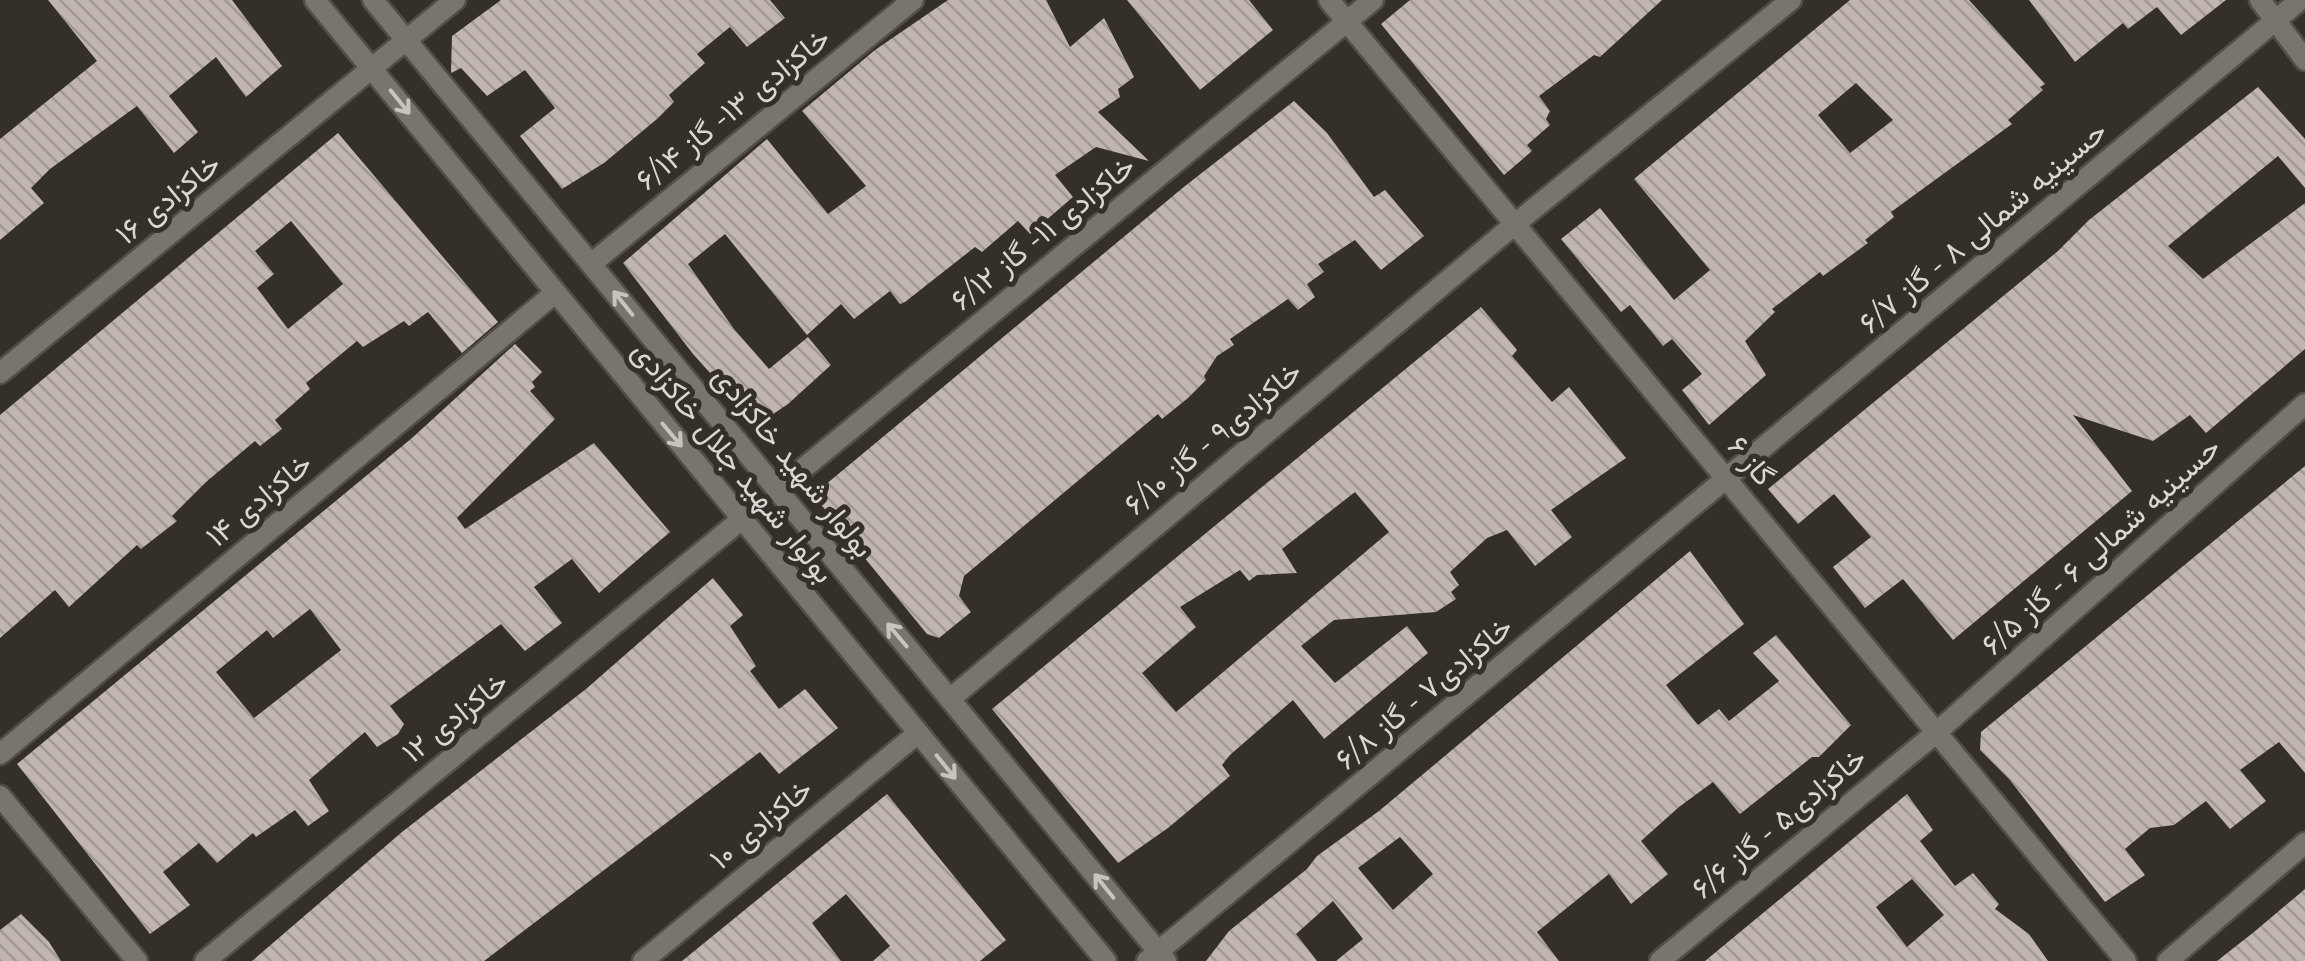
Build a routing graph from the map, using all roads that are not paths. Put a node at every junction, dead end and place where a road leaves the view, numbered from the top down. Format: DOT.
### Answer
graph roads {
  1 [pos="315,0"];
  2 [pos="374,0"];
  3 [pos="455,0"];
  4 [pos="913,0"];
  5 [pos="1328,0"];
  6 [pos="1373,0"];
  7 [pos="1791,0"];
  8 [pos="2260,0"];
  9 [pos="2300,0"];
  10 [pos="2276,20"];
  11 [pos="1346,22"];
  12 [pos="408,41"];
  13 [pos="2305,60"];
  14 [pos="374,71"];
  15 [pos="1515,224"];
  16 [pos="591,264"];
  17 [pos="556,293"];
  18 [pos="0,373"];
  19 [pos="2305,404"];
  20 [pos="1728,481"];
  21 [pos="777,490"];
  22 [pos="742,519"];
  23 [pos="950,699"];
  24 [pos="1937,732"];
  25 [pos="918,734"];
  26 [pos="0,754"];
  27 [pos="0,796"];
  28 [pos="2305,842"];
  29 [pos="1157,958"];
  30 [pos="136,961"];
  31 [pos="205,961"];
  32 [pos="643,961"];
  33 [pos="1106,961"];
  34 [pos="1660,961"];
  35 [pos="2126,961"];
  36 [pos="2168,961"];
  1 -- 14 [label="street, بولوار شهید جلال خاکزادی"];
  2 -- 12 [label="street, بولوار شهید خاکزادی"];
  3 -- 12 [label="street, خاکزادی ۱۶"];
  4 -- 16 [label="street, خاکزادی ۱۳- گاز ۶/۱۴"];
  5 -- 11 [label="street, گاز ۶"];
  6 -- 11 [label="street, خاکزادی ۱۱- گاز ۶/۱۲"];
  7 -- 15 [label="street, خاکزادی۹ - گاز ۶/۱۰"];
  8 -- 10 [label="street"];
  9 -- 10 [label="street, حسینیه شمالی ۸ - گاز ۶/۷"];
  10 -- 13 [label="street"];
  10 -- 20 [label="street, حسینیه شمالی ۸ - گاز ۶/۷"];
  11 -- 15 [label="street, گاز ۶"];
  11 -- 21 [label="street, خاکزادی ۱۱- گاز ۶/۱۲"];
  12 -- 14 [label="street, خاکزادی ۱۶"];
  12 -- 16 [label="street, بولوار شهید خاکزادی"];
  14 -- 17 [label="street, بولوار شهید جلال خاکزادی, one-way"];
  14 -- 18 [label="street, خاکزادی ۱۶"];
  15 -- 20 [label="street, گاز ۶"];
  15 -- 23 [label="street, خاکزادی۹ - گاز ۶/۱۰"];
  21 -- 16 [label="street, بولوار شهید خاکزادی, one-way"];
  17 -- 22 [label="street, بولوار شهید جلال خاکزادی, one-way"];
  17 -- 26 [label="street, خاکزادی ۱۴"];
  19 -- 24 [label="street, حسینیه شمالی ۶ - گاز ۶/۵"];
  20 -- 24 [label="street, گاز ۶"];
  20 -- 29 [label="street, خاکزادی۷ - گاز ۶/۸"];
  23 -- 21 [label="street, بولوار شهید خاکزادی, one-way"];
  22 -- 25 [label="street, بولوار شهید جلال خاکزادی"];
  22 -- 31 [label="street, خاکزادی ۱۲"];
  29 -- 23 [label="street, بولوار شهید خاکزادی, one-way"];
  24 -- 34 [label="street, خاکزادی۵ - گاز ۶/۶"];
  24 -- 35 [label="street, گاز ۶"];
  25 -- 32 [label="street, خاکزادی ۱۰"];
  25 -- 33 [label="street, بولوار شهید جلال خاکزادی, one-way"];
  27 -- 30 [label="street"];
  28 -- 36 [label="street"];
}
